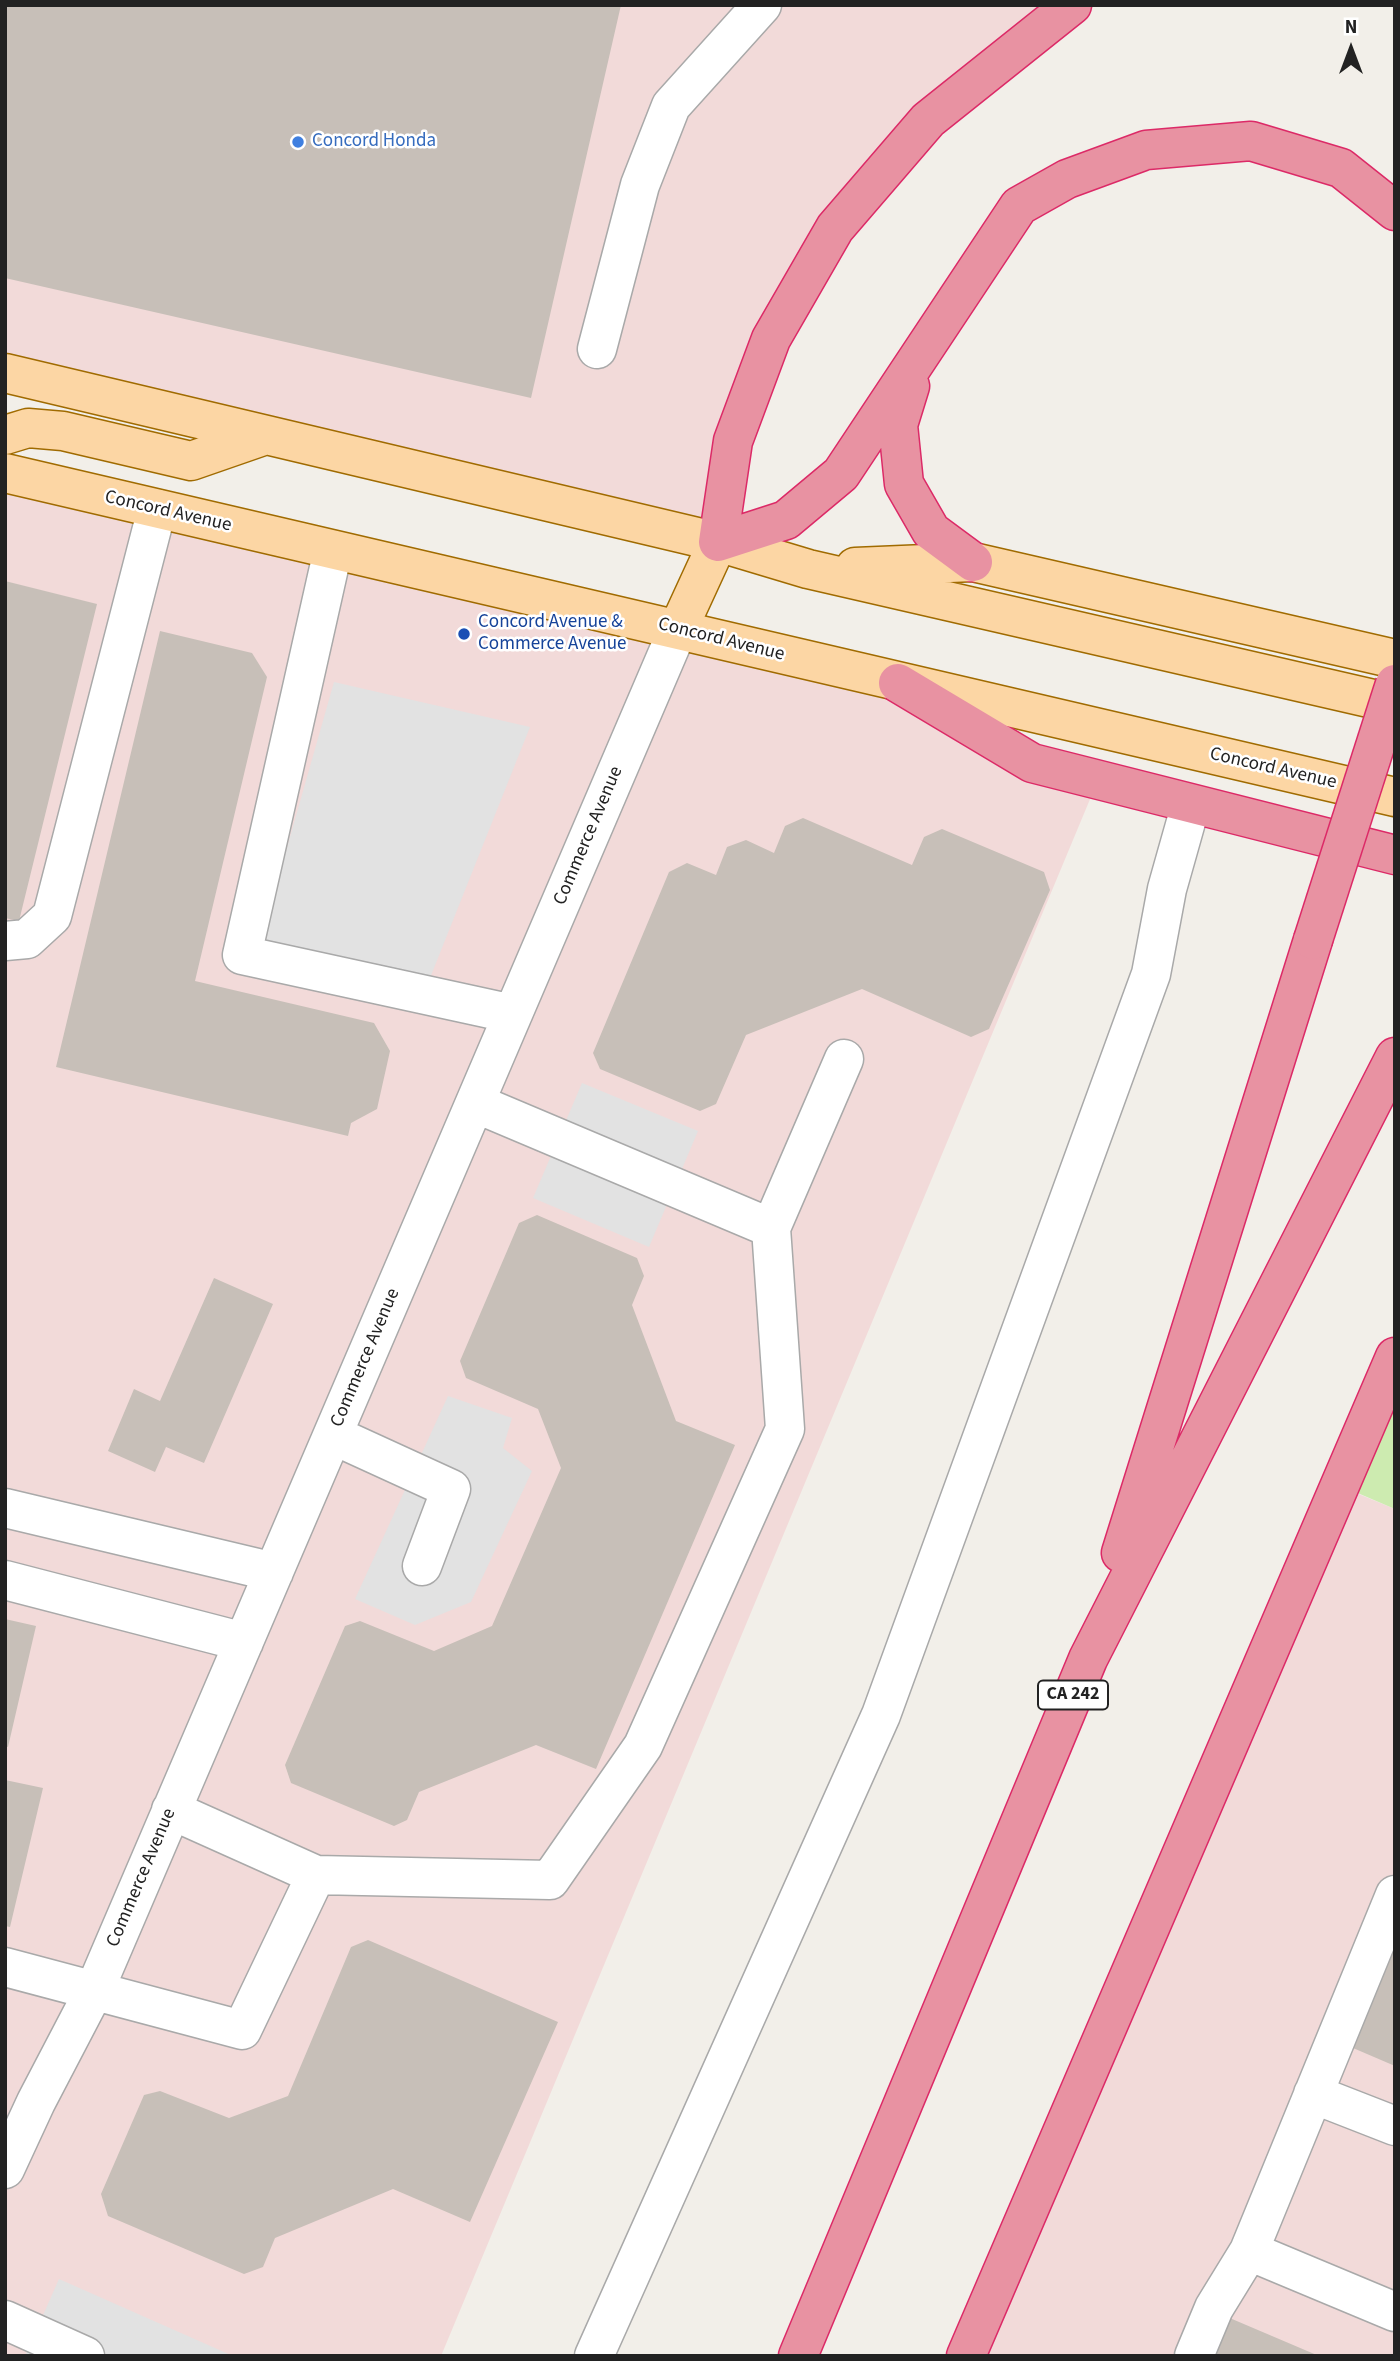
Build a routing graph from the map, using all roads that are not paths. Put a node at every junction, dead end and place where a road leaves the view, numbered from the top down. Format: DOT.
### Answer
graph roads {
  1 [pos="762,5"];
  2 [pos="1072,5"];
  3 [pos="1395,211"];
  4 [pos="597,349"];
  5 [pos="922,351"];
  6 [pos="5,373"];
  7 [pos="5,435"];
  8 [pos="266,435"];
  9 [pos="5,473"];
  10 [pos="157,509"];
  11 [pos="718,542"];
  12 [pos="333,550"];
  13 [pos="973,562"];
  14 [pos="808,569"];
  15 [pos="678,629"];
  16 [pos="1395,659"];
  17 [pos="898,683"];
  18 [pos="1395,684"];
  19 [pos="1395,704"];
  20 [pos="1395,797"];
  21 [pos="1191,804"];
  22 [pos="1395,855"];
  23 [pos="5,941"];
  24 [pos="513,1014"];
  25 [pos="1395,1056"];
  26 [pos="844,1059"];
  27 [pos="475,1103"];
  28 [pos="771,1228"];
  29 [pos="1395,1356"];
  30 [pos="333,1435"];
  31 [pos="5,1508"];
  32 [pos="422,1566"];
  33 [pos="274,1572"];
  34 [pos="5,1580"];
  35 [pos="244,1642"];
  36 [pos="1088,1658"];
  37 [pos="171,1810"];
  38 [pos="316,1875"];
  39 [pos="1395,1895"];
  40 [pos="5,1967"];
  41 [pos="94,1989"];
  42 [pos="1313,2094"];
  43 [pos="20,2096"];
  44 [pos="1395,2126"];
  45 [pos="5,2169"];
  46 [pos="1249,2251"];
  47 [pos="1395,2312"];
  48 [pos="5,2320"];
  49 [pos="85,2356"];
  50 [pos="594,2356"];
  51 [pos="798,2356"];
  52 [pos="966,2356"];
  53 [pos="1194,2356"];
  1 -- 4 [label="street"];
  2 -- 11 [label="highway"];
  3 -- 5 [label="highway"];
  5 -- 11 [label="highway"];
  5 -- 13 [label="highway"];
  6 -- 8 [label="main road"];
  7 -- 8 [label="main road"];
  8 -- 11 [label="main road"];
  9 -- 10 [label="main road, Concord Avenue"];
  10 -- 12 [label="main road, Concord Avenue"];
  10 -- 23 [label="street"];
  11 -- 14 [label="main road"];
  11 -- 15 [label="main road, Commerce Avenue"];
  12 -- 15 [label="main road, Concord Avenue"];
  12 -- 24 [label="street"];
  13 -- 14 [label="main road"];
  13 -- 16 [label="main road"];
  14 -- 19 [label="main road"];
  15 -- 17 [label="main road, Concord Avenue"];
  15 -- 24 [label="street, Commerce Avenue"];
  17 -- 20 [label="main road, Concord Avenue"];
  17 -- 21 [label="highway"];
  18 -- 36 [label="highway, bridge"];
  21 -- 22 [label="highway"];
  21 -- 50 [label="street"];
  24 -- 27 [label="street, Commerce Avenue"];
  25 -- 36 [label="highway, CA 242"];
  26 -- 28 [label="street"];
  27 -- 28 [label="street"];
  27 -- 30 [label="street, Commerce Avenue"];
  28 -- 38 [label="street"];
  29 -- 52 [label="highway"];
  30 -- 32 [label="street"];
  30 -- 33 [label="street, Commerce Avenue"];
  31 -- 33 [label="street"];
  33 -- 35 [label="street, Commerce Avenue"];
  34 -- 35 [label="street"];
  35 -- 37 [label="street, Commerce Avenue"];
  36 -- 51 [label="highway, CA 242"];
  37 -- 38 [label="street"];
  37 -- 41 [label="street, Commerce Avenue"];
  38 -- 41 [label="street"];
  39 -- 42 [label="street"];
  40 -- 41 [label="street"];
  41 -- 43 [label="street, Commerce Avenue"];
  42 -- 44 [label="street"];
  42 -- 46 [label="street"];
  43 -- 45 [label="street, Commerce Avenue"];
  46 -- 47 [label="street"];
  46 -- 53 [label="street"];
  48 -- 49 [label="street"];
}
